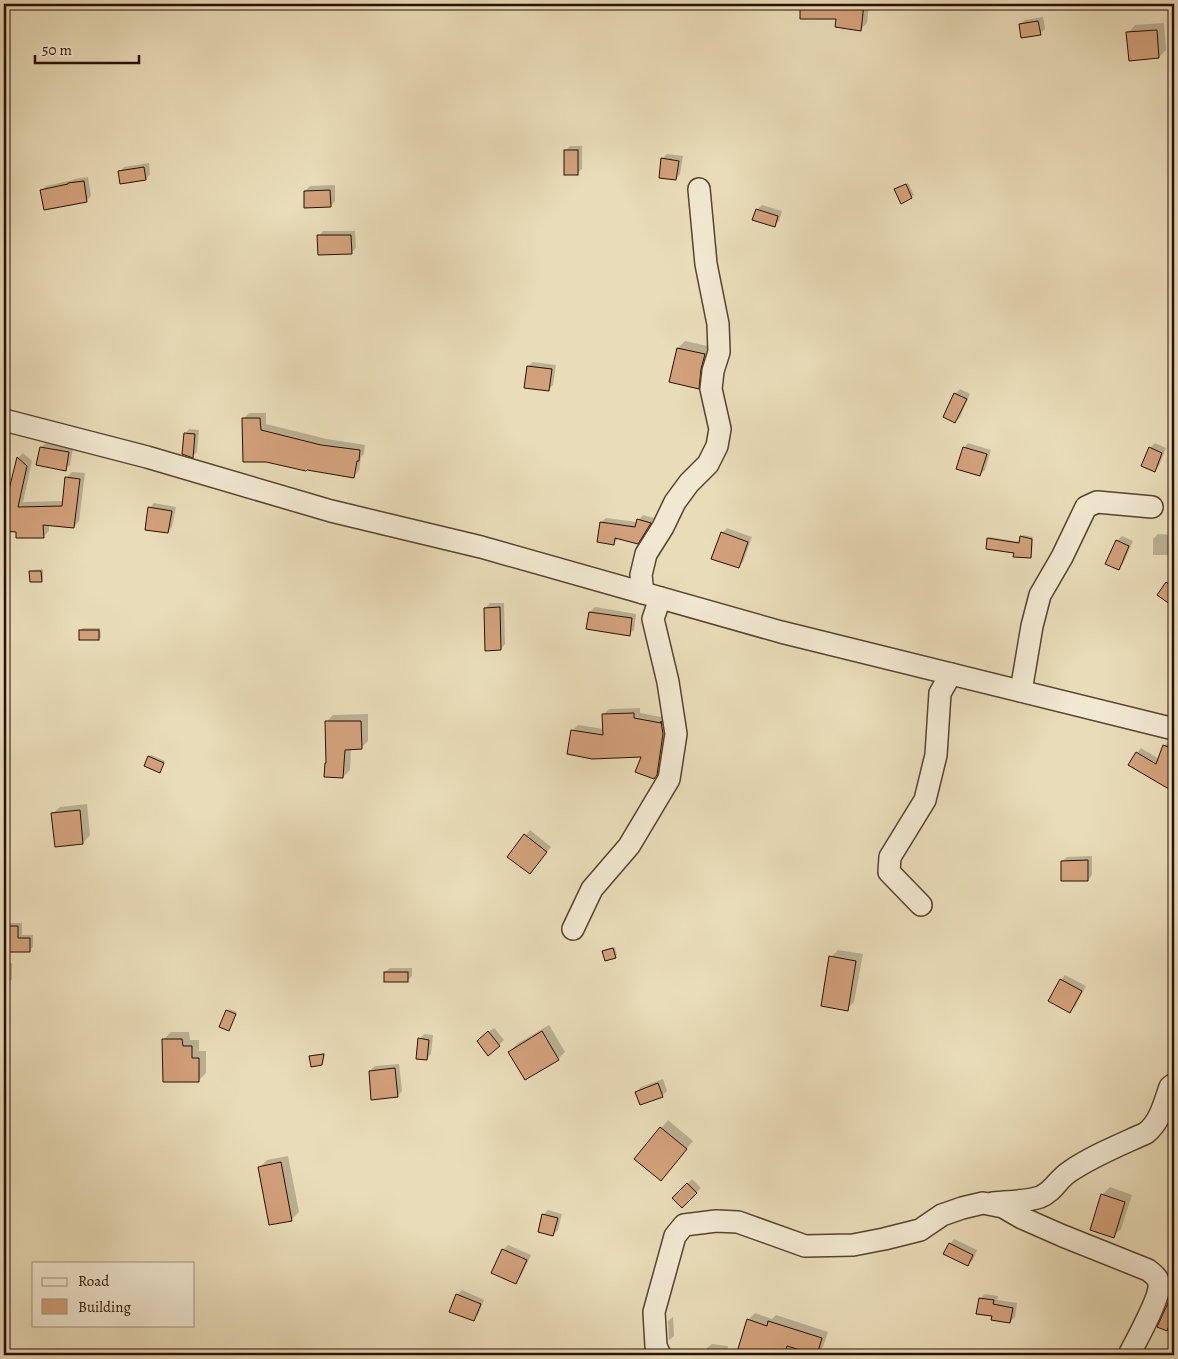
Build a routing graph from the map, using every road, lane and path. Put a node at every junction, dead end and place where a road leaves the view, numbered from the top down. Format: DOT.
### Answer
graph roads {
  1 [pos="699,188"];
  2 [pos="4,420"];
  3 [pos="1152,506"];
  4 [pos="651,595"];
  5 [pos="952,674"];
  6 [pos="1021,692"];
  7 [pos="1174,729"];
  8 [pos="921,905"];
  9 [pos="573,929"];
  10 [pos="1174,1084"];
  11 [pos="983,1203"];
  12 [pos="1166,1281"];
  13 [pos="660,1355"];
  14 [pos="1129,1355"];
  1 -- 4 [label="street"];
  2 -- 4 [label="street"];
  3 -- 6 [label="street"];
  4 -- 5 [label="street"];
  4 -- 9 [label="street"];
  5 -- 6 [label="street"];
  5 -- 8 [label="street"];
  6 -- 7 [label="street"];
  10 -- 11 [label="street"];
  11 -- 12 [label="street"];
  11 -- 13 [label="street"];
  12 -- 14 [label="street"];
}
